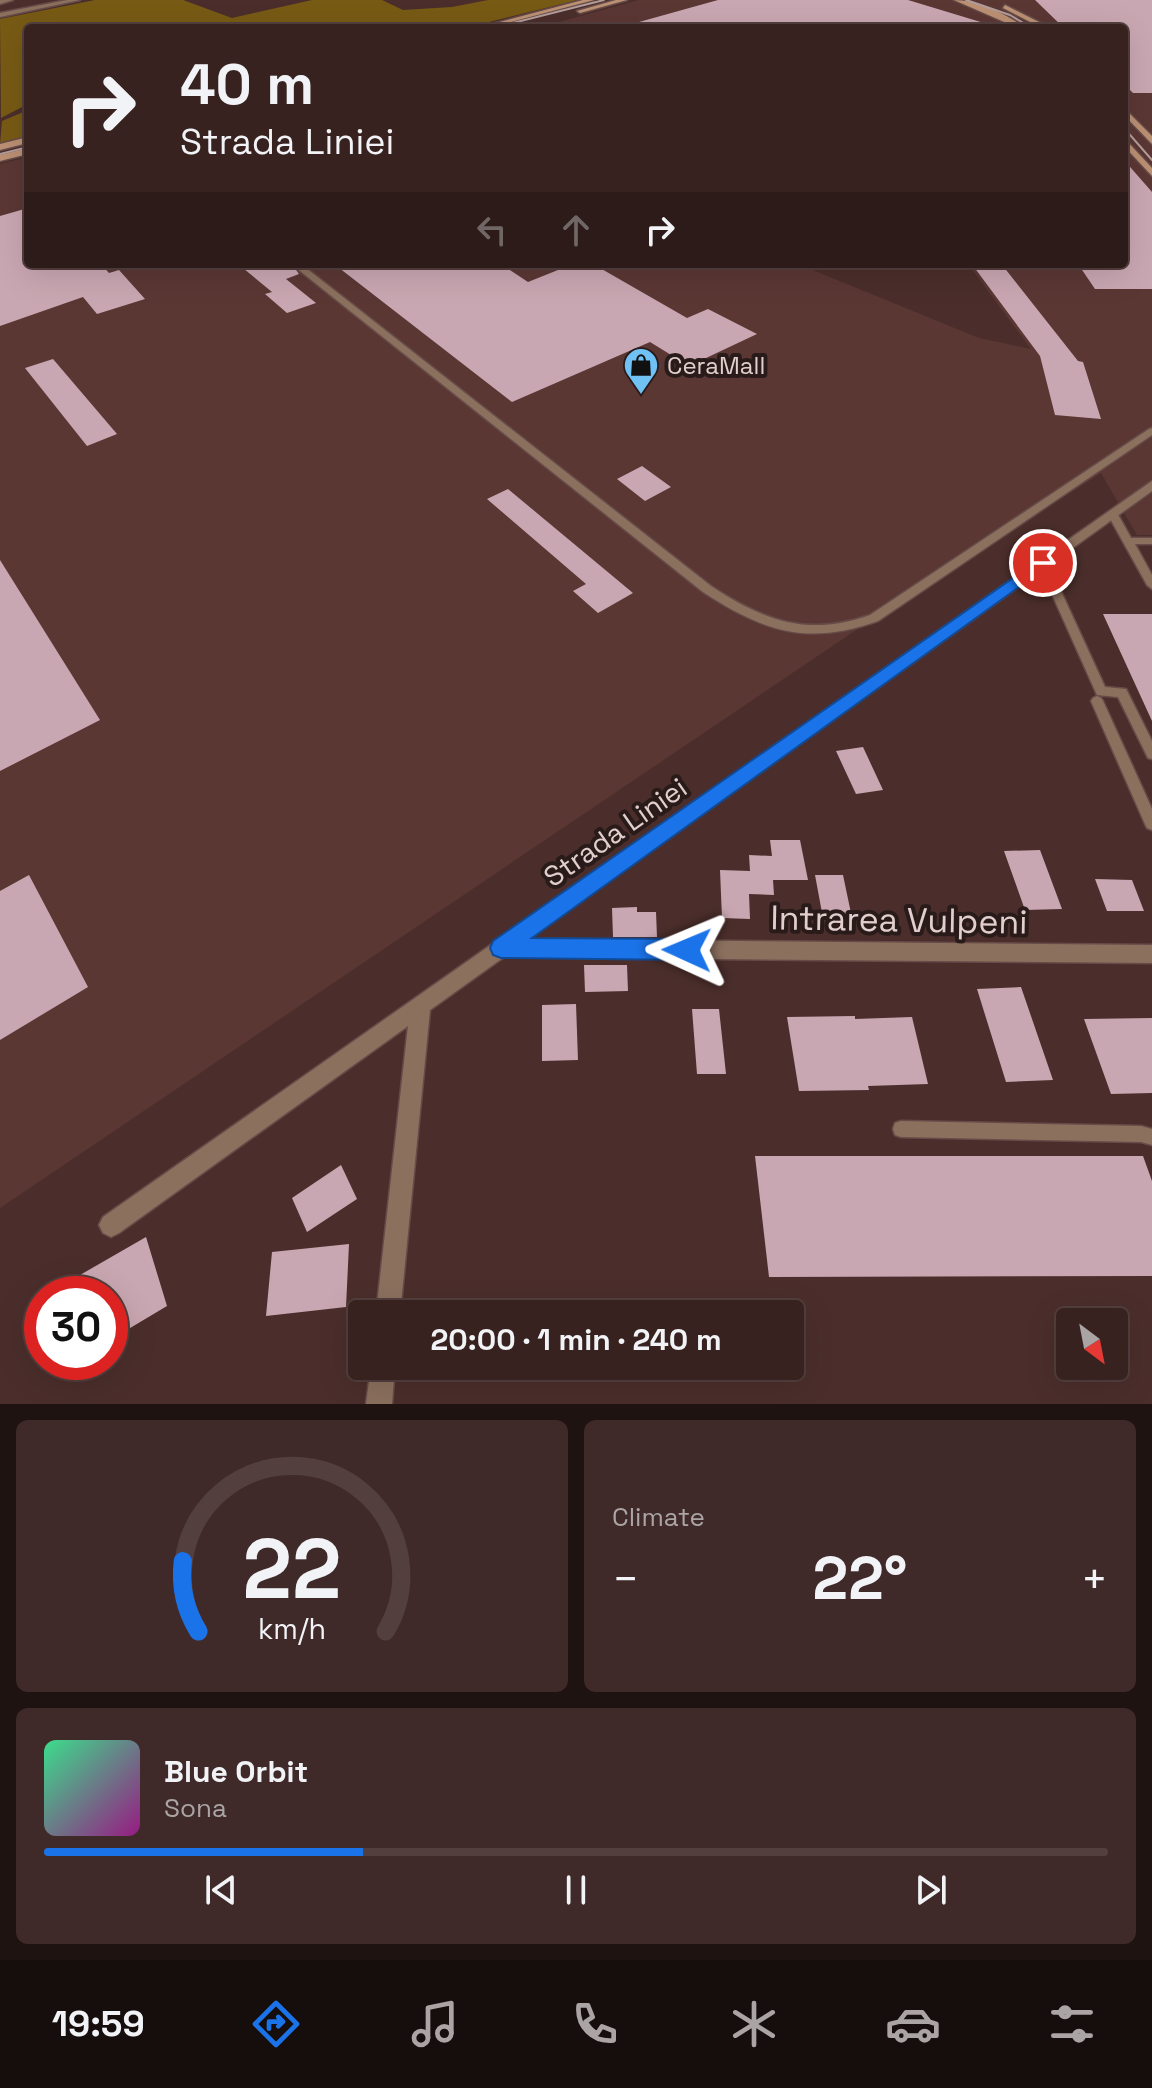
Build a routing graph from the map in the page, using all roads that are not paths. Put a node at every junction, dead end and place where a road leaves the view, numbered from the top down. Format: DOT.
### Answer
graph roads {
  1 [pos="10,0"];
  2 [pos="77,0"];
  3 [pos="591,0"];
  4 [pos="624,0"];
  5 [pos="957,0"];
  6 [pos="987,1"];
  7 [pos="0,2"];
  8 [pos="56,2"];
  9 [pos="976,6"];
  10 [pos="0,15"];
  11 [pos="496,24"];
  12 [pos="532,24"];
  13 [pos="1014,24"];
  14 [pos="1038,24"];
  15 [pos="1128,114"];
  16 [pos="24,141"];
  17 [pos="1152,141"];
  18 [pos="1128,145"];
  19 [pos="0,147"];
  20 [pos="1133,151"];
  21 [pos="1152,151"];
  22 [pos="24,152"];
  23 [pos="0,158"];
  24 [pos="1152,173"];
  25 [pos="302,268"];
  26 [pos="1152,431"];
  27 [pos="1152,485"];
  28 [pos="1112,513"];
  29 [pos="1129,541"];
  30 [pos="1152,541"];
  31 [pos="1043,563"];
  32 [pos="1152,585"];
  33 [pos="1097,701"];
  34 [pos="1152,754"];
  35 [pos="1152,824"];
  36 [pos="501,948"];
  37 [pos="1152,954"];
  38 [pos="420,1005"];
  39 [pos="901,1129"];
  40 [pos="1152,1137"];
  41 [pos="111,1225"];
  42 [pos="389,1300"];
  43 [pos="382,1380"];
  44 [pos="379,1404"];
  1 -- 7 [label="street"];
  2 -- 8 [label="street"];
  3 -- 11 [label="main road"];
  4 -- 12 [label="main road"];
  5 -- 9 [label="main road"];
  6 -- 9 [label="main road"];
  6 -- 14 [label="main road"];
  8 -- 10 [label="street"];
  9 -- 13 [label="main road"];
  15 -- 17 [label="main road"];
  16 -- 19 [label="main road"];
  18 -- 20 [label="main road"];
  20 -- 21 [label="main road"];
  20 -- 24 [label="main road"];
  22 -- 23 [label="main road"];
  25 -- 26 [label="lane"];
  27 -- 28 [label="street, Strada Liniei"];
  28 -- 29 [label="lane"];
  28 -- 31 [label="street, Strada Liniei"];
  29 -- 30 [label="lane"];
  29 -- 32 [label="lane"];
  31 -- 34 [label="lane"];
  31 -- 36 [label="street, Strada Liniei"];
  33 -- 35 [label="lane"];
  36 -- 37 [label="street, Intrarea Vulpeni"];
  36 -- 38 [label="street, Strada Liniei"];
  38 -- 41 [label="street, Strada Liniei"];
  38 -- 42 [label="street"];
  39 -- 40 [label="lane"];
  43 -- 44 [label="street"];
}
